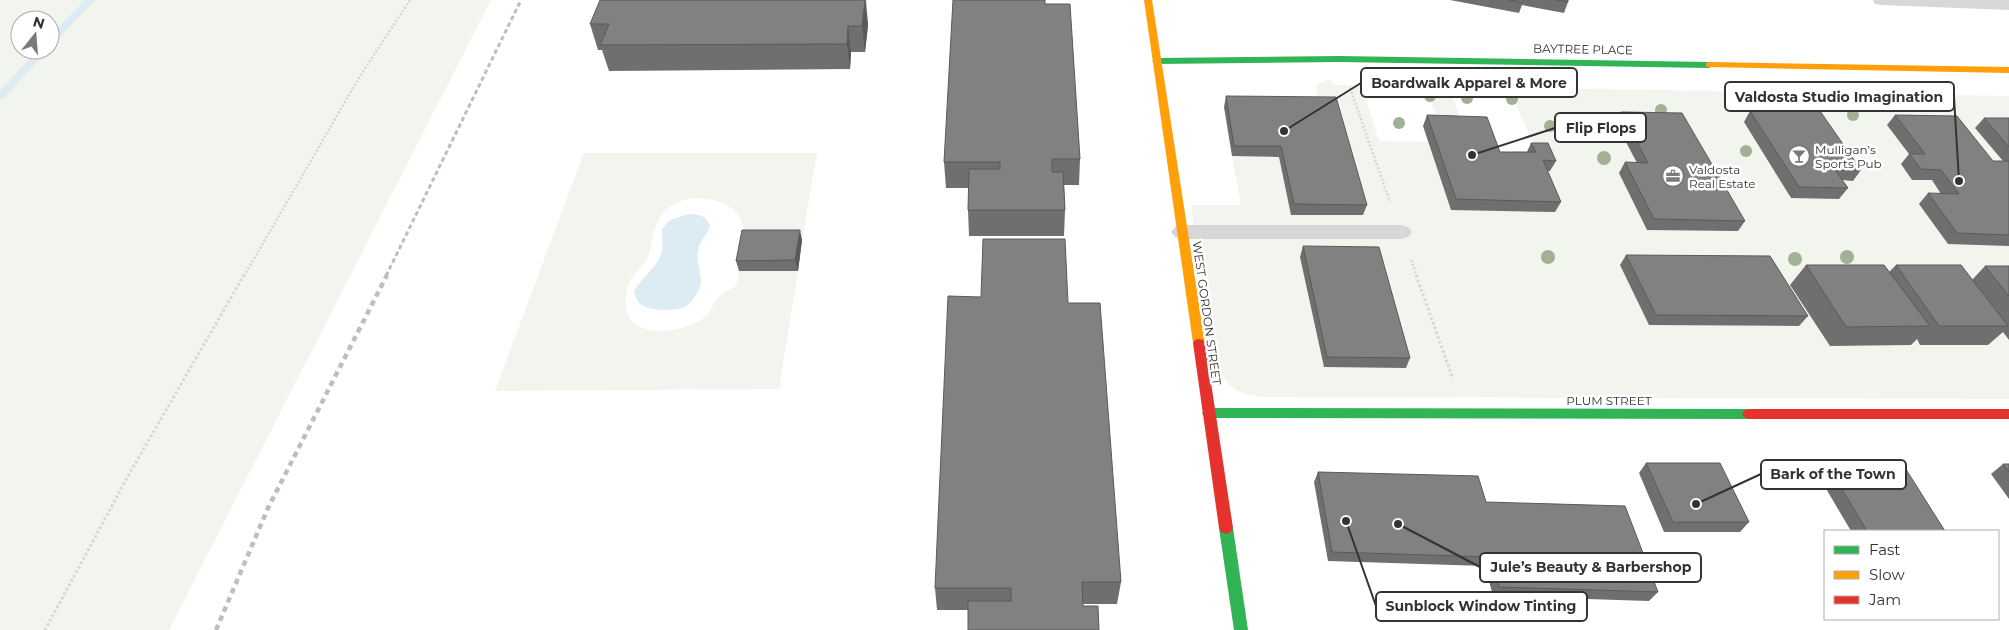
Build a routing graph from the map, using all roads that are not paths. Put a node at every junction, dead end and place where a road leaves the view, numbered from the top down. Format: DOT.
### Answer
graph roads {
  1 [pos="1148,0"];
  2 [pos="1881,0"];
  3 [pos="2009,5"];
  4 [pos="1157,61"];
  5 [pos="2009,70"];
  6 [pos="1182,232"];
  7 [pos="1401,232"];
  8 [pos="1208,413"];
  9 [pos="2009,414"];
  10 [pos="1241,630"];
  1 -- 4 [label="street, WEST GORDON STREET"];
  2 -- 3 [label="lane"];
  4 -- 5 [label="street, BAYTREE PLACE"];
  4 -- 6 [label="street, WEST GORDON STREET"];
  6 -- 7 [label="lane"];
  6 -- 8 [label="street, WEST GORDON STREET"];
  8 -- 9 [label="street, PLUM STREET"];
  8 -- 10 [label="street, WEST GORDON STREET"];
}
